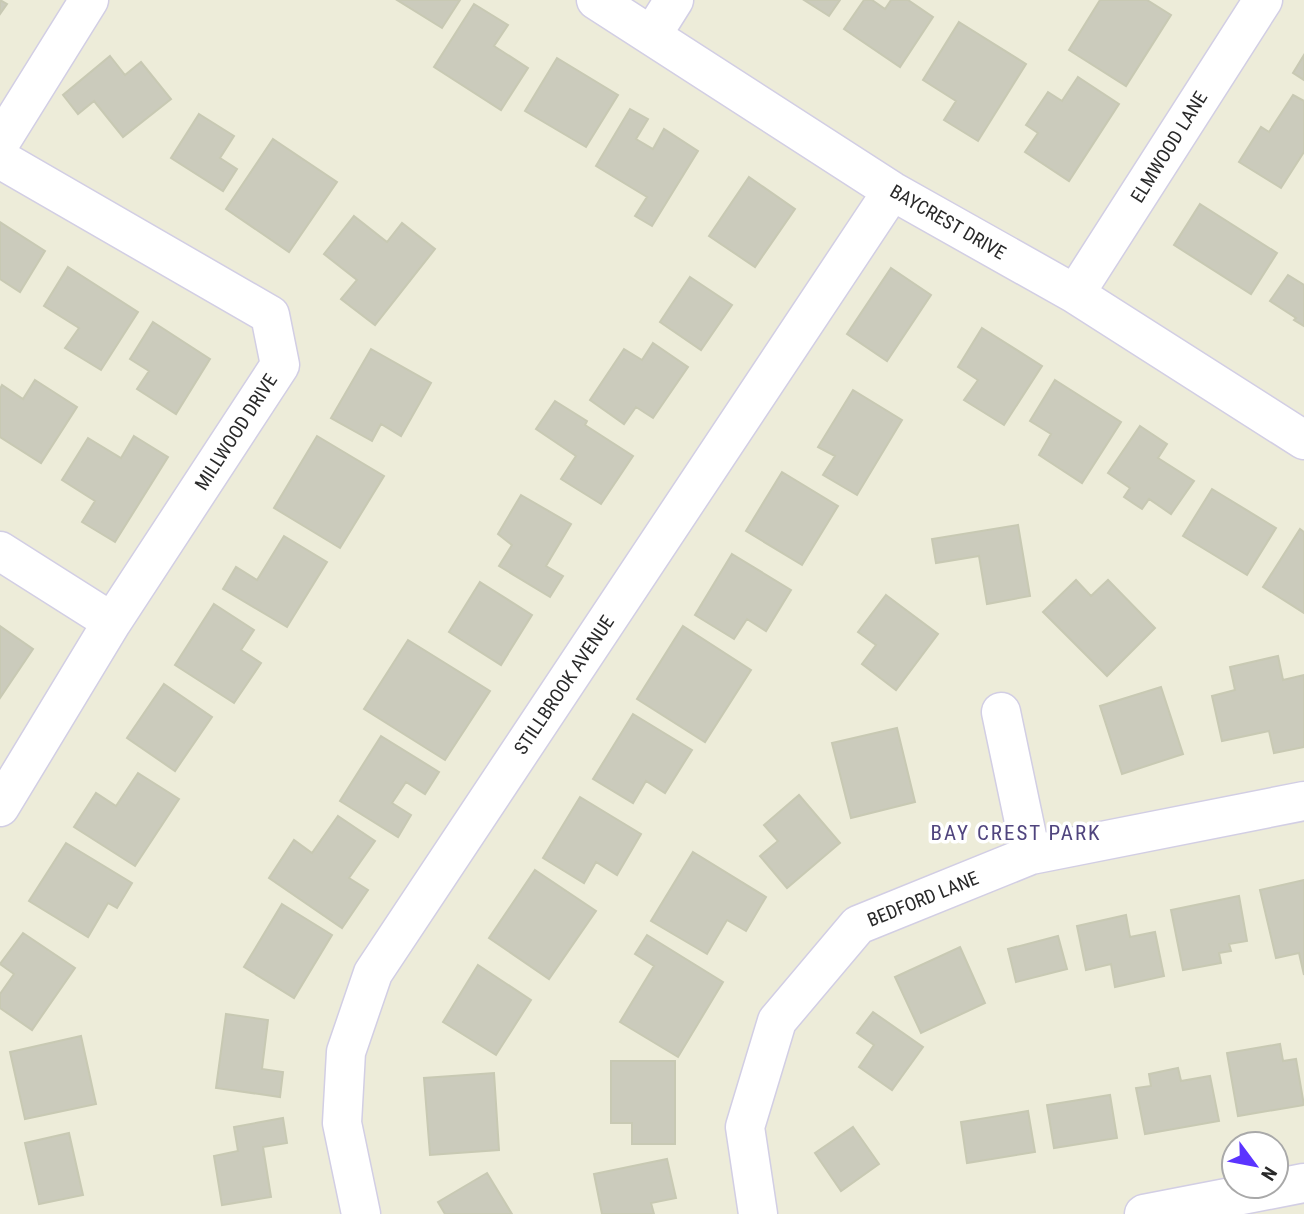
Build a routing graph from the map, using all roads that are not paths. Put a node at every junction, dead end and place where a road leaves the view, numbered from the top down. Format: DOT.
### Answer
graph roads {
  1 [pos="89,0"];
  2 [pos="596,0"];
  3 [pos="674,0"];
  4 [pos="1263,0"];
  5 [pos="652,35"];
  6 [pos="0,143"];
  7 [pos="0,159"];
  8 [pos="892,191"];
  9 [pos="1076,294"];
  10 [pos="1304,440"];
  11 [pos="0,551"];
  12 [pos="112,622"];
  13 [pos="1001,712"];
  14 [pos="1304,801"];
  15 [pos="0,807"];
  16 [pos="1031,855"];
  17 [pos="1304,1183"];
  18 [pos="361,1214"];
  19 [pos="758,1214"];
  20 [pos="1144,1214"];
  1 -- 6 [label="street"];
  2 -- 5 [label="street, BAYCREST DRIVE"];
  3 -- 5 [label="street"];
  4 -- 9 [label="street, ELMWOOD LANE"];
  5 -- 8 [label="street, BAYCREST DRIVE"];
  7 -- 12 [label="street, MILLWOOD DRIVE"];
  8 -- 9 [label="street, BAYCREST DRIVE"];
  8 -- 18 [label="street, STILLBROOK AVENUE"];
  9 -- 10 [label="street, BAYCREST DRIVE"];
  11 -- 12 [label="street"];
  12 -- 15 [label="street, MILLWOOD DRIVE"];
  13 -- 16 [label="street"];
  14 -- 16 [label="street, BEDFORD LANE"];
  16 -- 19 [label="street, BEDFORD LANE"];
  17 -- 20 [label="street"];
}
